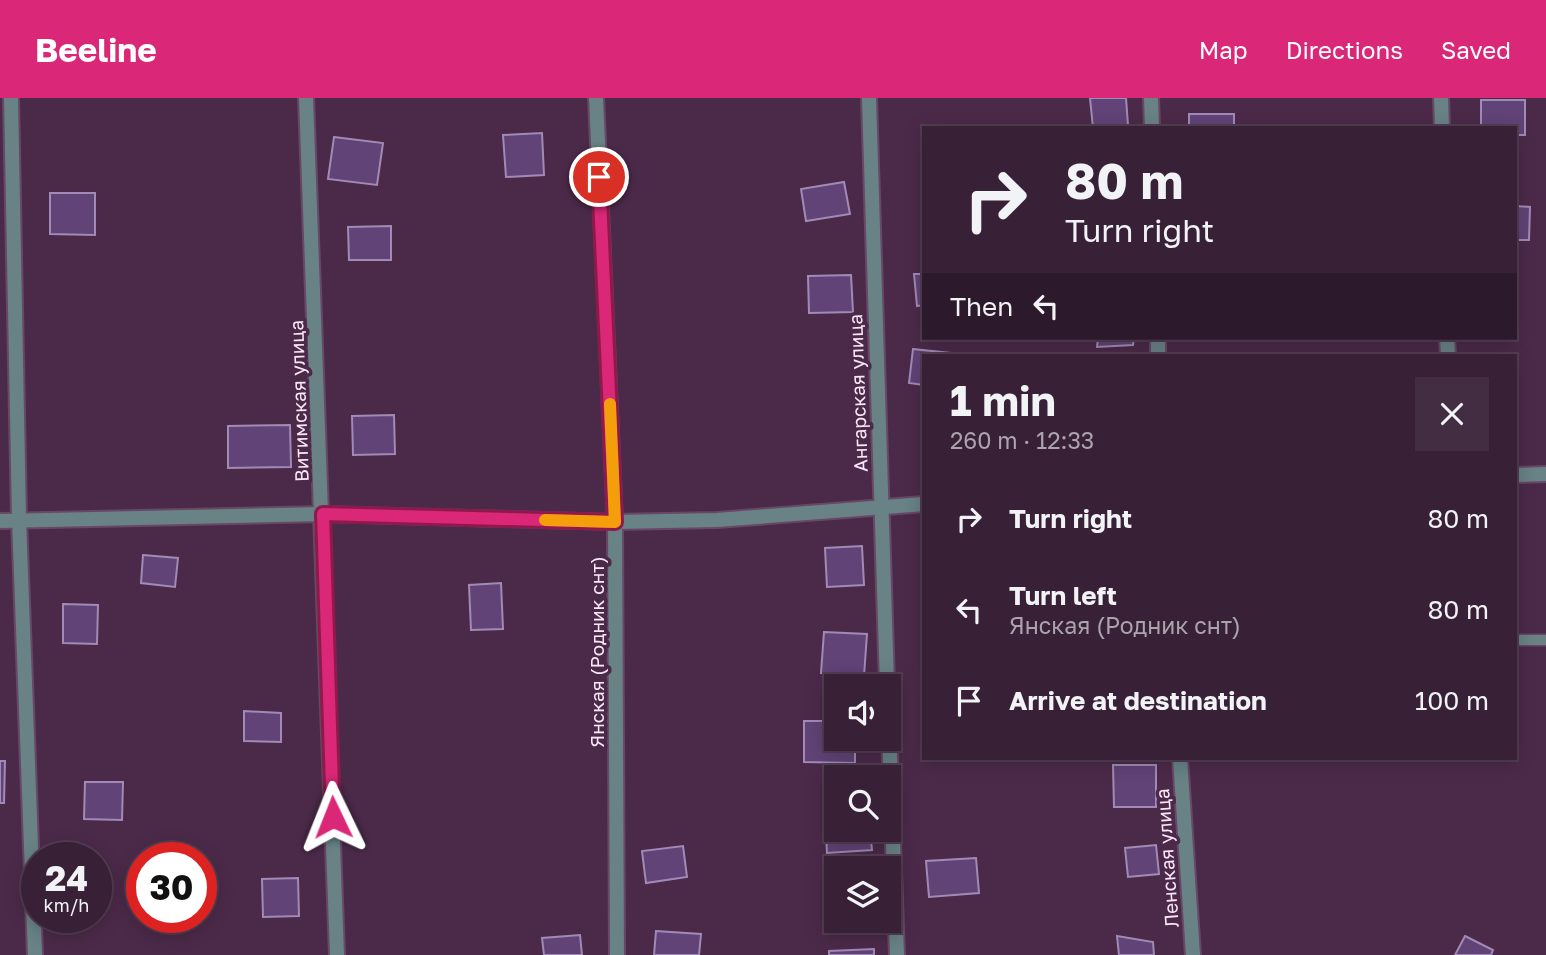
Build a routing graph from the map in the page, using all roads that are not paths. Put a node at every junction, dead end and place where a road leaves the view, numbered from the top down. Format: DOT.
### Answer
graph roads {
  1 [pos="12,98"];
  2 [pos="306,98"];
  3 [pos="596,98"];
  4 [pos="869,98"];
  5 [pos="1151,98"];
  6 [pos="1441,98"];
  7 [pos="1152,126"];
  8 [pos="1442,126"];
  9 [pos="1546,474"];
  10 [pos="1517,475"];
  11 [pos="922,504"];
  12 [pos="881,508"];
  13 [pos="323,514"];
  14 [pos="19,519"];
  15 [pos="0,521"];
  16 [pos="615,522"];
  17 [pos="1517,640"];
  18 [pos="1546,640"];
  19 [pos="887,674"];
  20 [pos="890,751"];
  21 [pos="1180,760"];
  22 [pos="35,955"];
  23 [pos="337,955"];
  24 [pos="617,955"];
  25 [pos="897,955"];
  26 [pos="1193,955"];
  1 -- 14 [label="street"];
  2 -- 13 [label="street, Витимская улица"];
  3 -- 16 [label="street, Янская (Родник снт)"];
  4 -- 12 [label="street, Ангарская улица"];
  5 -- 7 [label="street"];
  6 -- 8 [label="street"];
  9 -- 10 [label="street"];
  11 -- 12 [label="street"];
  12 -- 16 [label="street"];
  12 -- 19 [label="street, Ангарская улица"];
  13 -- 14 [label="street"];
  13 -- 16 [label="street"];
  13 -- 23 [label="street, Витимская улица"];
  14 -- 15 [label="street"];
  14 -- 22 [label="street"];
  16 -- 24 [label="street, Янская (Родник снт)"];
  17 -- 18 [label="lane"];
  20 -- 25 [label="street"];
  21 -- 26 [label="street, Ленская улица"];
}
